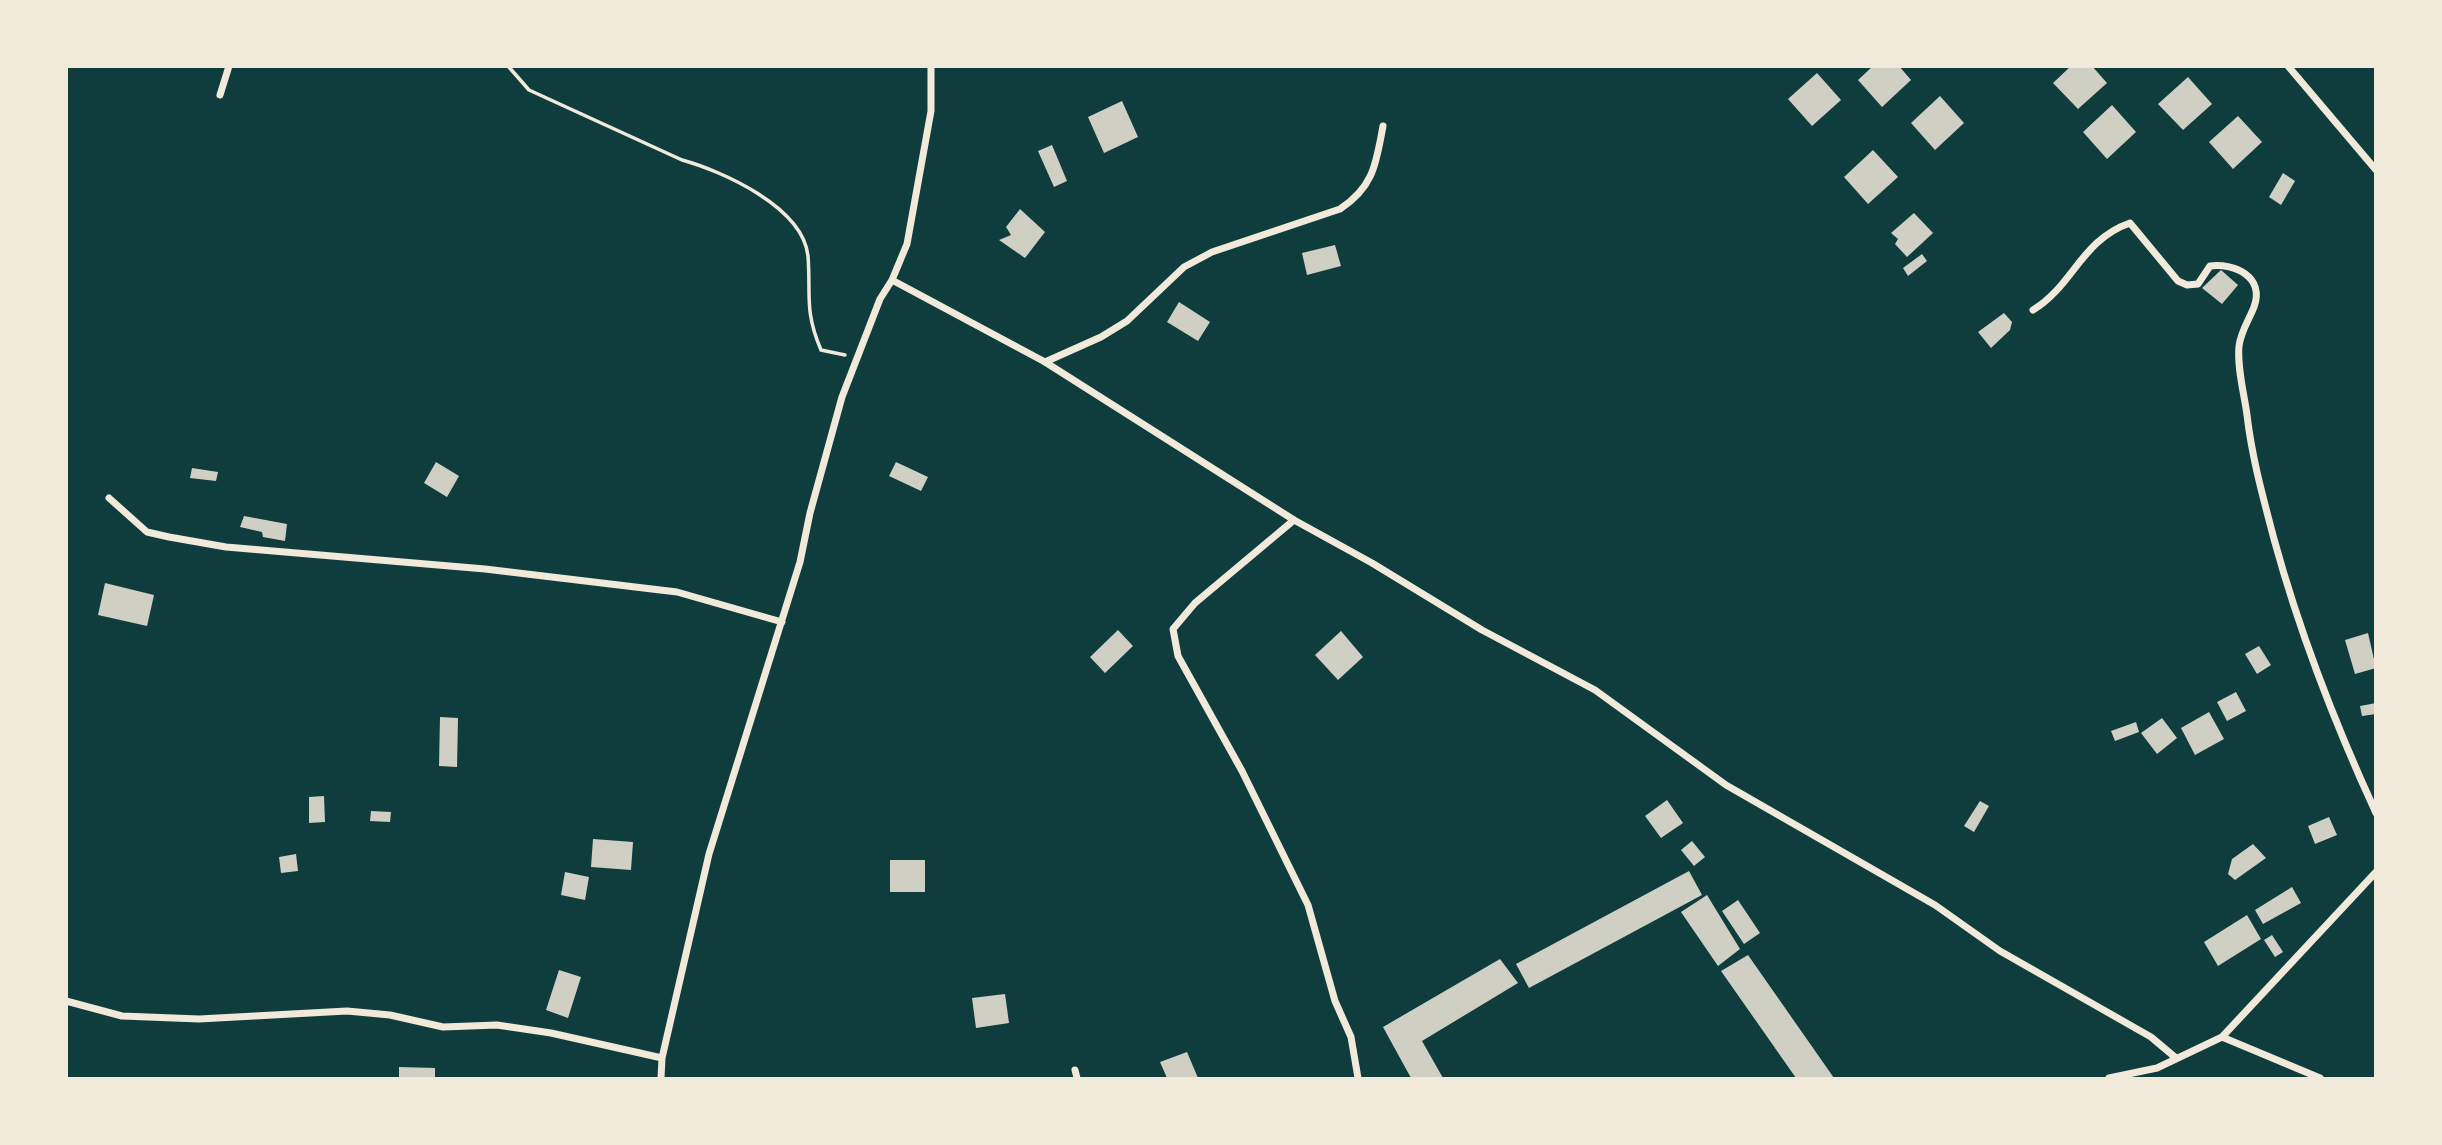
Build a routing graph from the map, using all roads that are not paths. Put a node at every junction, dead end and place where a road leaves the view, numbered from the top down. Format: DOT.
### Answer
graph roads {
  1 [pos="229,66"];
  2 [pos="931,66"];
  3 [pos="2288,66"];
  4 [pos="220,95"];
  5 [pos="1383,126"];
  6 [pos="2375,170"];
  7 [pos="892,280"];
  8 [pos="2034,310"];
  9 [pos="1045,362"];
  10 [pos="108,498"];
  11 [pos="1294,520"];
  12 [pos="782,622"];
  13 [pos="2375,813"];
  14 [pos="2375,872"];
  15 [pos="66,1001"];
  16 [pos="2222,1037"];
  17 [pos="662,1058"];
  18 [pos="2176,1058"];
  19 [pos="2306,1076"];
  20 [pos="661,1079"];
  21 [pos="1358,1079"];
  22 [pos="2109,1079"];
  23 [pos="2320,1079"];
  1 -- 4 [label="street"];
  2 -- 7 [label="street"];
  3 -- 6 [label="street"];
  5 -- 9 [label="street"];
  7 -- 9 [label="street"];
  7 -- 12 [label="street"];
  8 -- 13 [label="street"];
  9 -- 11 [label="street"];
  10 -- 12 [label="street"];
  11 -- 18 [label="street"];
  11 -- 21 [label="street"];
  12 -- 17 [label="street"];
  14 -- 16 [label="street"];
  15 -- 17 [label="street"];
  16 -- 18 [label="street"];
  16 -- 19 [label="street"];
  17 -- 20 [label="street"];
  18 -- 22 [label="street"];
  19 -- 23 [label="street"];
}
